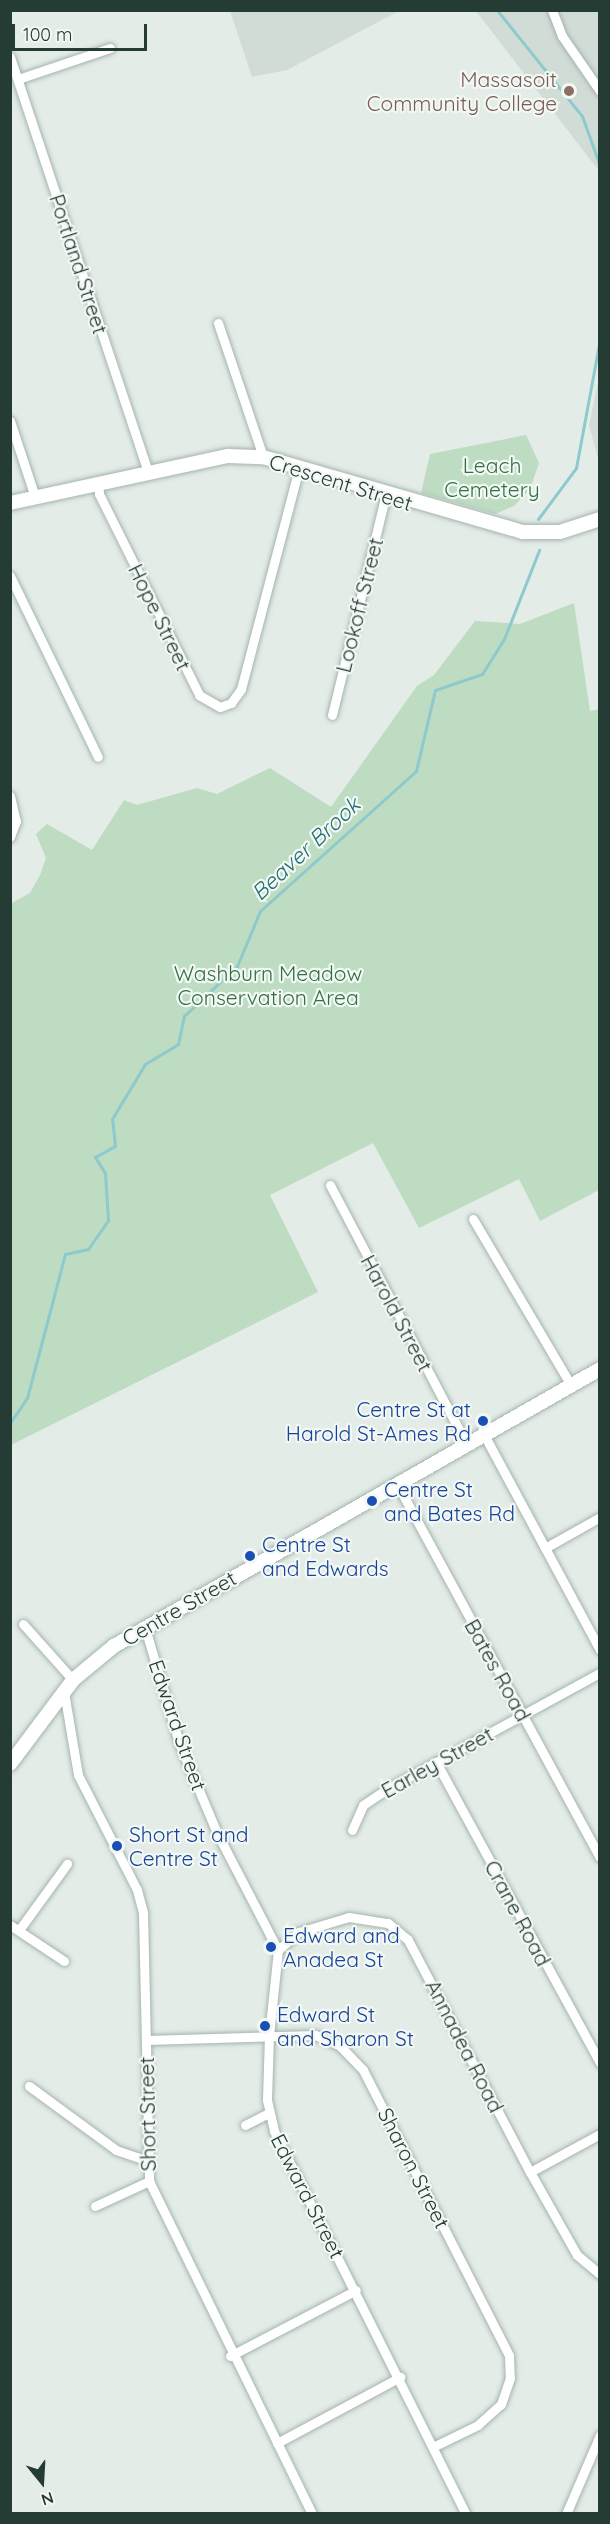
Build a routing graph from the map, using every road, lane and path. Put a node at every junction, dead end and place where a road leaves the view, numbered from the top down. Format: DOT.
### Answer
graph roads {
  1 [pos="552,10"];
  2 [pos="110,48"];
  3 [pos="10,57"];
  4 [pos="18,79"];
  5 [pos="600,91"];
  6 [pos="218,323"];
  7 [pos="10,421"];
  8 [pos="263,457"];
  9 [pos="299,468"];
  10 [pos="148,471"];
  11 [pos="98,482"];
  12 [pos="10,492"];
  13 [pos="387,494"];
  14 [pos="35,497"];
  15 [pos="10,503"];
  16 [pos="600,519"];
  17 [pos="10,576"];
  18 [pos="332,715"];
  19 [pos="98,757"];
  20 [pos="10,796"];
  21 [pos="10,837"];
  22 [pos="330,1185"];
  23 [pos="473,1219"];
  24 [pos="600,1369"];
  25 [pos="570,1384"];
  26 [pos="482,1431"];
  27 [pos="465,1441"];
  28 [pos="396,1482"];
  29 [pos="600,1517"];
  30 [pos="545,1548"];
  31 [pos="23,1624"];
  32 [pos="145,1628"];
  33 [pos="600,1650"];
  34 [pos="600,1673"];
  35 [pos="74,1680"];
  36 [pos="64,1692"];
  37 [pos="522,1715"];
  38 [pos="436,1762"];
  39 [pos="10,1764"];
  40 [pos="352,1830"];
  41 [pos="600,1857"];
  42 [pos="67,1864"];
  43 [pos="15,1927"];
  44 [pos="278,1950"];
  45 [pos="64,1961"];
  46 [pos="268,2035"];
  47 [pos="146,2040"];
  48 [pos="600,2064"];
  49 [pos="28,2086"];
  50 [pos="269,2113"];
  51 [pos="245,2126"];
  52 [pos="600,2134"];
  53 [pos="145,2160"];
  54 [pos="530,2172"];
  55 [pos="149,2181"];
  56 [pos="95,2206"];
  57 [pos="600,2274"];
  58 [pos="356,2290"];
  59 [pos="230,2356"];
  60 [pos="400,2377"];
  61 [pos="600,2435"];
  62 [pos="277,2443"];
  63 [pos="435,2446"];
  64 [pos="312,2514"];
  65 [pos="466,2514"];
  66 [pos="566,2514"];
  1 -- 5 [label="street"];
  2 -- 4 [label="street"];
  3 -- 4 [label="street, Portland Street"];
  4 -- 10 [label="street, Portland Street"];
  6 -- 8 [label="street"];
  7 -- 14 [label="street"];
  8 -- 9 [label="main road, Crescent Street"];
  8 -- 10 [label="main road, Crescent Street"];
  9 -- 11 [label="street, Hope Street"];
  9 -- 13 [label="main road, Crescent Street"];
  10 -- 11 [label="main road, Crescent Street"];
  11 -- 14 [label="main road, Crescent Street"];
  12 -- 14 [label="main road"];
  13 -- 16 [label="main road, Crescent Street"];
  13 -- 18 [label="street, Lookoff Street"];
  14 -- 15 [label="main road, Crescent Street"];
  17 -- 19 [label="street"];
  20 -- 21 [label="street"];
  22 -- 27 [label="street, Harold Street"];
  23 -- 25 [label="street"];
  24 -- 25 [label="main road, Centre Street"];
  25 -- 26 [label="main road, Centre Street"];
  26 -- 27 [label="main road, Centre Street"];
  26 -- 30 [label="street"];
  27 -- 28 [label="main road, Centre Street"];
  28 -- 32 [label="main road, Centre Street"];
  28 -- 37 [label="street, Bates Road"];
  29 -- 30 [label="street"];
  30 -- 33 [label="street"];
  31 -- 35 [label="street"];
  32 -- 35 [label="main road, Centre Street"];
  32 -- 44 [label="street, Edward Street"];
  34 -- 37 [label="street, Earley Street"];
  35 -- 36 [label="main road, Centre Street"];
  36 -- 39 [label="main road, Centre Street"];
  36 -- 47 [label="street, Short Street"];
  37 -- 38 [label="street, Earley Street"];
  37 -- 41 [label="street, Bates Road"];
  38 -- 40 [label="street, Earley Street"];
  38 -- 48 [label="street, Crane Road"];
  42 -- 43 [label="street"];
  43 -- 45 [label="street"];
  44 -- 46 [label="street, Edward Street"];
  44 -- 54 [label="street, Annadea Road"];
  46 -- 47 [label="street, Sharon Street"];
  46 -- 50 [label="street, Edward Street"];
  46 -- 63 [label="street, Sharon Street"];
  47 -- 53 [label="street, Short Street"];
  49 -- 53 [label="street"];
  50 -- 51 [label="street"];
  50 -- 58 [label="street, Edward Street"];
  52 -- 54 [label="street"];
  53 -- 55 [label="street, Short Street"];
  54 -- 57 [label="street, Annadea Road"];
  55 -- 56 [label="street"];
  55 -- 59 [label="street, Short Street"];
  58 -- 59 [label="street"];
  58 -- 60 [label="street, Edward Street"];
  59 -- 62 [label="street, Short Street"];
  60 -- 62 [label="street"];
  60 -- 63 [label="street, Edward Street"];
  61 -- 66 [label="street"];
  62 -- 64 [label="street, Short Street"];
  63 -- 65 [label="street, Edward Street"];
}
